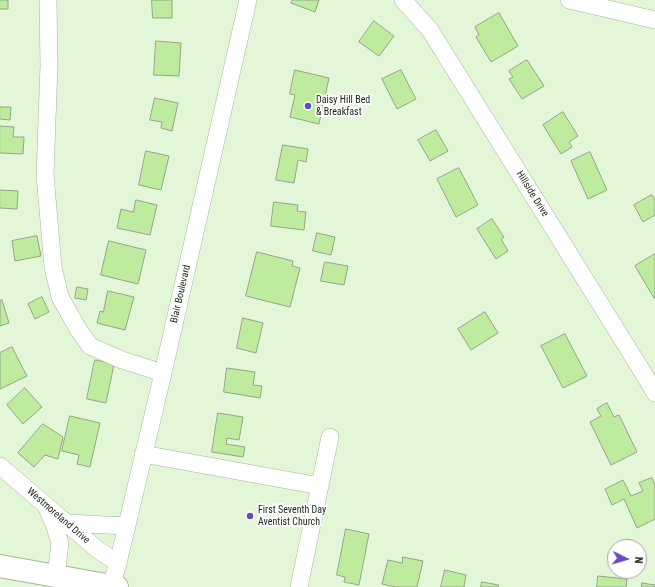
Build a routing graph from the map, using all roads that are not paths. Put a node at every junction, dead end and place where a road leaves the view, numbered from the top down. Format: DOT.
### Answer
graph roads {
  1 [pos="48,0"];
  2 [pos="248,0"];
  3 [pos="403,0"];
  4 [pos="569,0"];
  5 [pos="655,20"];
  6 [pos="163,373"];
  7 [pos="655,393"];
  8 [pos="330,437"];
  9 [pos="144,454"];
  10 [pos="0,466"];
  11 [pos="320,486"];
  12 [pos="44,503"];
  13 [pos="67,523"];
  14 [pos="127,526"];
  15 [pos="118,563"];
  16 [pos="0,566"];
  17 [pos="56,576"];
  18 [pos="113,587"];
  19 [pos="299,587"];
  1 -- 6 [label="street"];
  2 -- 6 [label="street, Blair Boulevard"];
  3 -- 7 [label="street, Hillside Drive"];
  4 -- 5 [label="street"];
  6 -- 9 [label="street, Blair Boulevard"];
  8 -- 11 [label="street"];
  9 -- 11 [label="street"];
  9 -- 14 [label="street, Blair Boulevard"];
  10 -- 12 [label="street, Westmoreland Drive"];
  11 -- 19 [label="street"];
  12 -- 13 [label="street, Westmoreland Drive"];
  12 -- 17 [label="street"];
  13 -- 14 [label="street"];
  13 -- 15 [label="street, Westmoreland Drive"];
  14 -- 15 [label="street, Blair Boulevard"];
  15 -- 18 [label="street, Blair Boulevard"];
  16 -- 17 [label="main road"];
  17 -- 18 [label="main road"];
}
